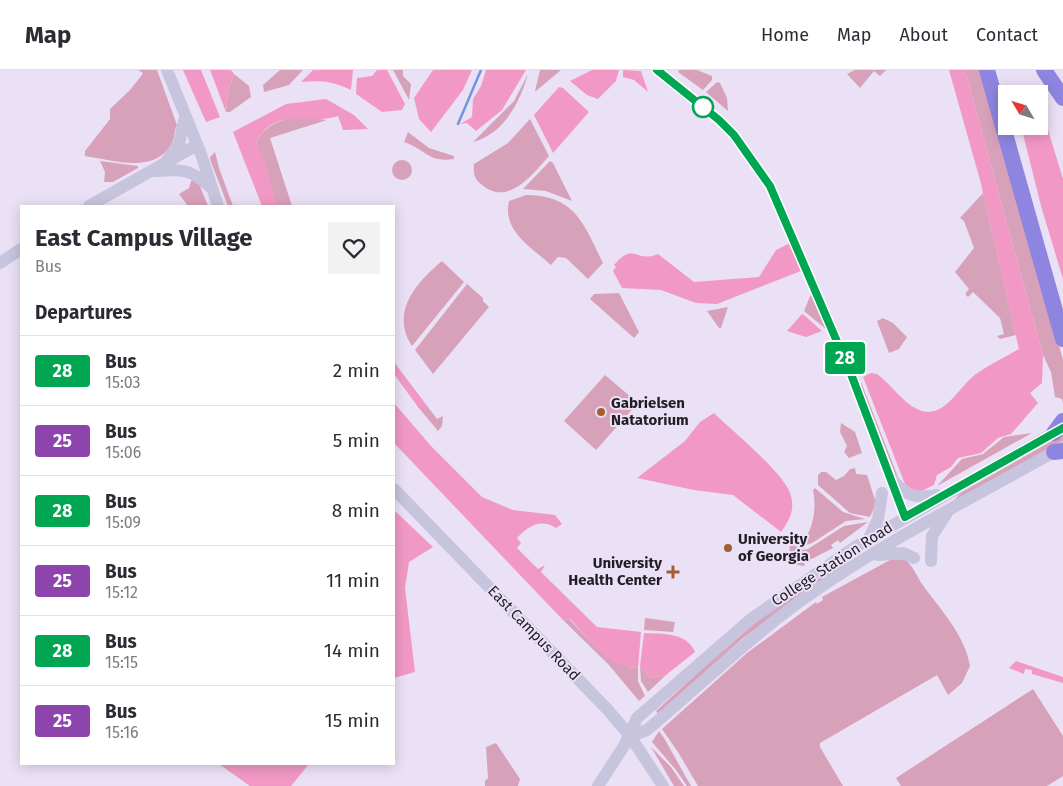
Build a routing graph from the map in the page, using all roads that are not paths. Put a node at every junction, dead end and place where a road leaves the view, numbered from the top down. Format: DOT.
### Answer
graph roads {
  1 [pos="167,70"];
  2 [pos="987,70"];
  3 [pos="1044,70"];
  4 [pos="1063,98"];
  5 [pos="185,115"];
  6 [pos="197,145"];
  7 [pos="164,164"];
  8 [pos="150,171"];
  9 [pos="211,188"];
  10 [pos="92,205"];
  11 [pos="218,205"];
  12 [pos="20,250"];
  13 [pos="0,263"];
  14 [pos="1063,338"];
  15 [pos="1060,427"];
  16 [pos="1060,450"];
  17 [pos="892,479"];
  18 [pos="395,489"];
  19 [pos="949,492"];
  20 [pos="882,493"];
  21 [pos="948,511"];
  22 [pos="868,539"];
  23 [pos="873,555"];
  24 [pos="914,558"];
  25 [pos="931,562"];
  26 [pos="630,736"];
  27 [pos="598,786"];
  28 [pos="664,786"];
  1 -- 5 [label="main road"];
  2 -- 14 [label="highway"];
  3 -- 4 [label="highway"];
  5 -- 6 [label="main road"];
  5 -- 7 [label="main road"];
  6 -- 7 [label="main road"];
  6 -- 9 [label="main road"];
  7 -- 8 [label="main road"];
  8 -- 9 [label="main road"];
  8 -- 10 [label="main road"];
  9 -- 11 [label="main road"];
  12 -- 13 [label="main road"];
  15 -- 19 [label="main road, College Station Road"];
  16 -- 21 [label="main road, College Station Road"];
  17 -- 19 [label="main road"];
  18 -- 26 [label="main road, East Campus Road"];
  19 -- 22 [label="main road, College Station Road"];
  20 -- 22 [label="main road"];
  21 -- 23 [label="main road, College Station Road"];
  21 -- 25 [label="main road"];
  22 -- 26 [label="main road, College Station Road"];
  23 -- 24 [label="main road"];
  23 -- 26 [label="main road, College Station Road"];
  26 -- 27 [label="main road, College Station Road"];
  26 -- 28 [label="main road, East Campus Road"];
}
